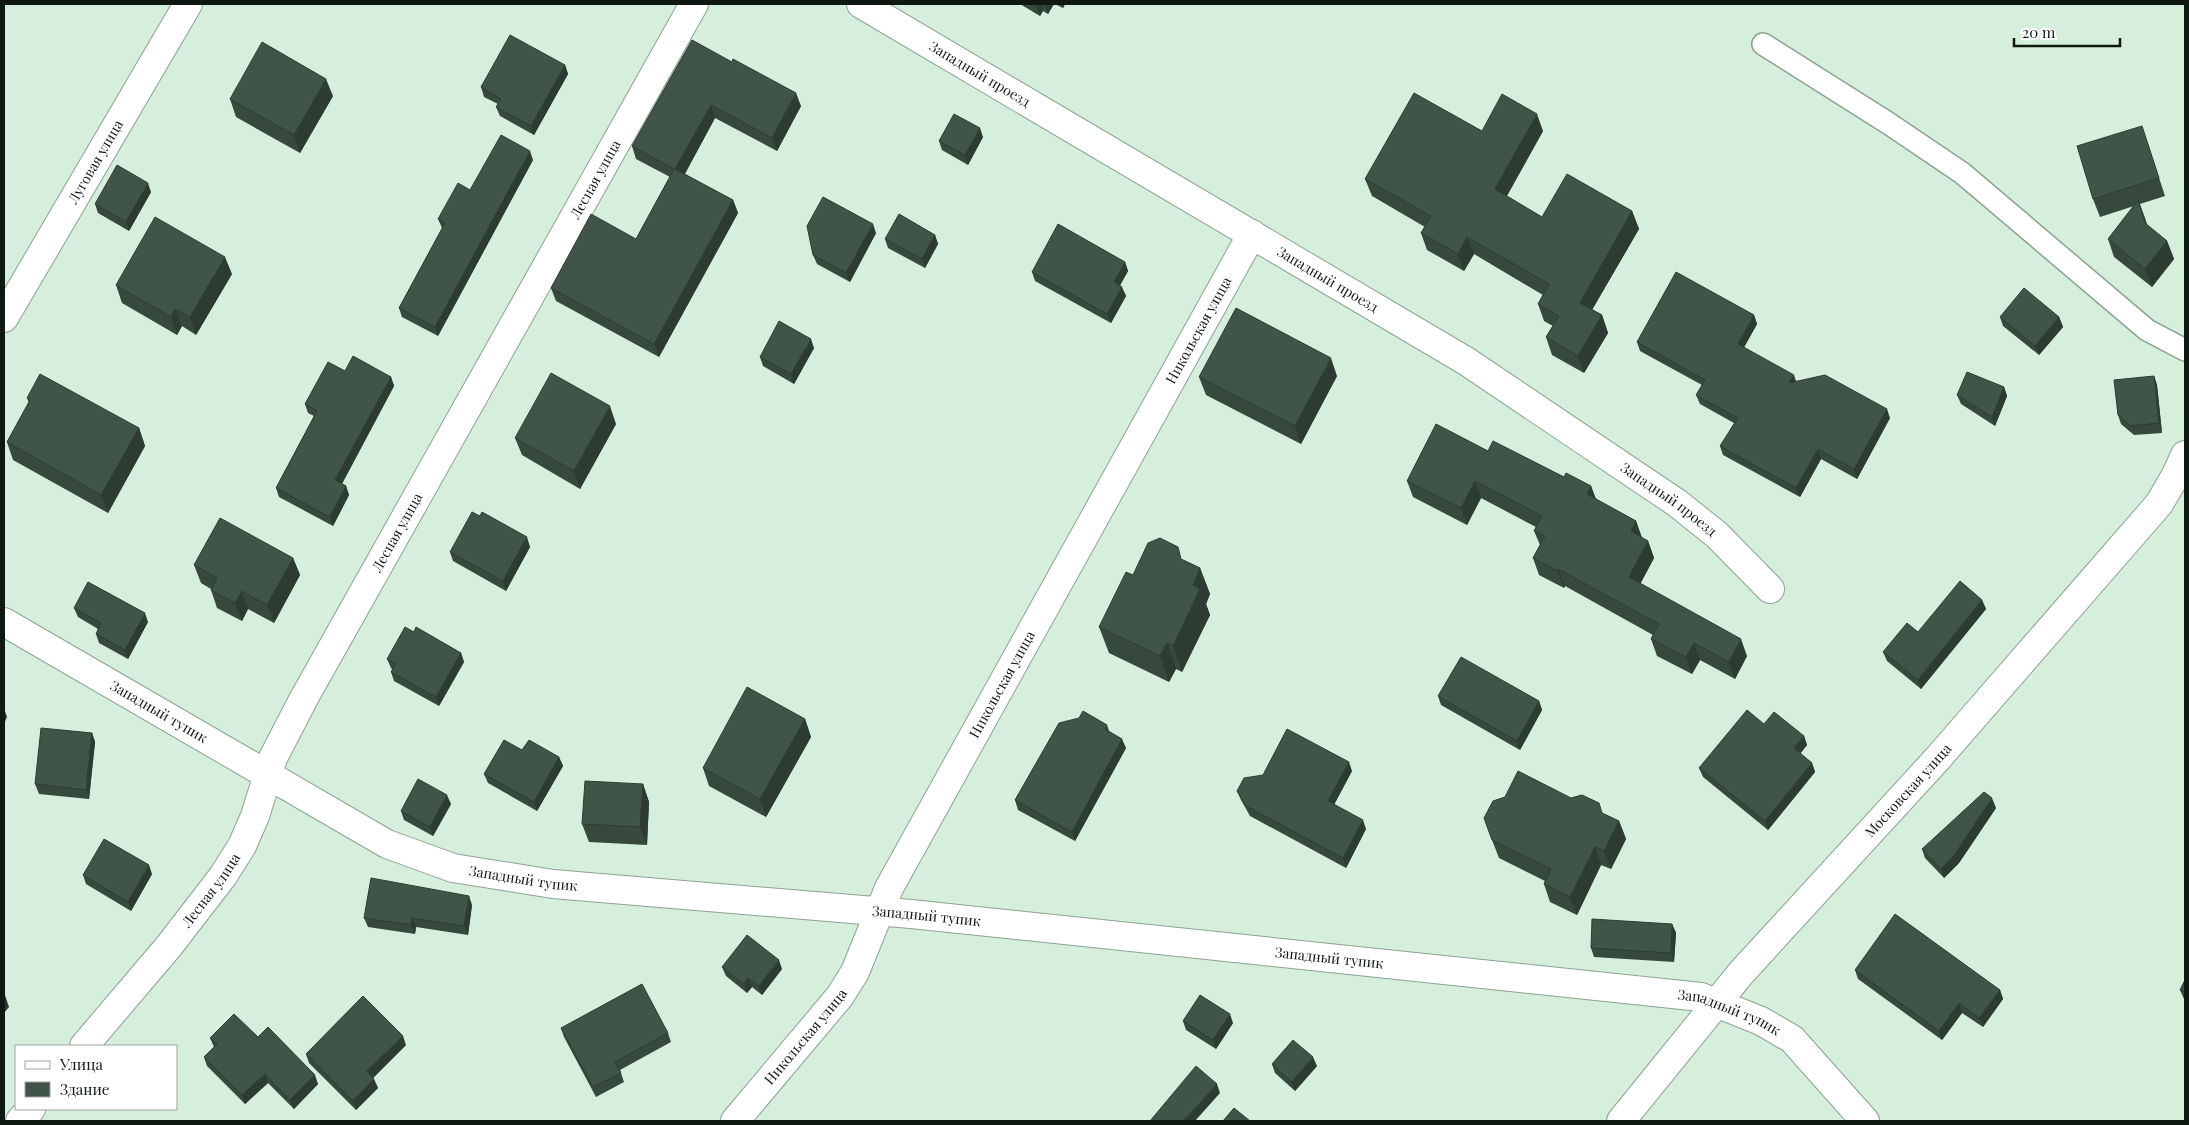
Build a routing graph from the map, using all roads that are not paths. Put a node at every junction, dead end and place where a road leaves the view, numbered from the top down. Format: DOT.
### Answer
graph roads {
  1 [pos="188,4"];
  2 [pos="694,4"];
  3 [pos="861,4"];
  4 [pos="1763,44"];
  5 [pos="1252,234"];
  6 [pos="4,318"];
  7 [pos="2185,350"];
  8 [pos="2185,455"];
  9 [pos="1770,589"];
  10 [pos="4,622"];
  11 [pos="268,775"];
  12 [pos="879,912"];
  13 [pos="1717,1003"];
  14 [pos="85,1045"];
  15 [pos="30,1110"];
  16 [pos="20,1121"];
  17 [pos="735,1121"];
  18 [pos="1621,1121"];
  19 [pos="1865,1121"];
  1 -- 6 [label="street, Луговая улица"];
  2 -- 11 [label="street, Лесная улица"];
  3 -- 5 [label="street, Западный проезд"];
  4 -- 7 [label="lane"];
  5 -- 9 [label="street, Западный проезд"];
  5 -- 12 [label="street, Никольская улица"];
  8 -- 13 [label="street, Московская улица"];
  10 -- 11 [label="street, Западный тупик"];
  11 -- 12 [label="street, Западный тупик"];
  11 -- 14 [label="street, Лесная улица"];
  12 -- 13 [label="street, Западный тупик"];
  12 -- 17 [label="street, Никольская улица"];
  13 -- 18 [label="street, Московская улица"];
  13 -- 19 [label="street, Западный тупик"];
  15 -- 16 [label="street"];
}
